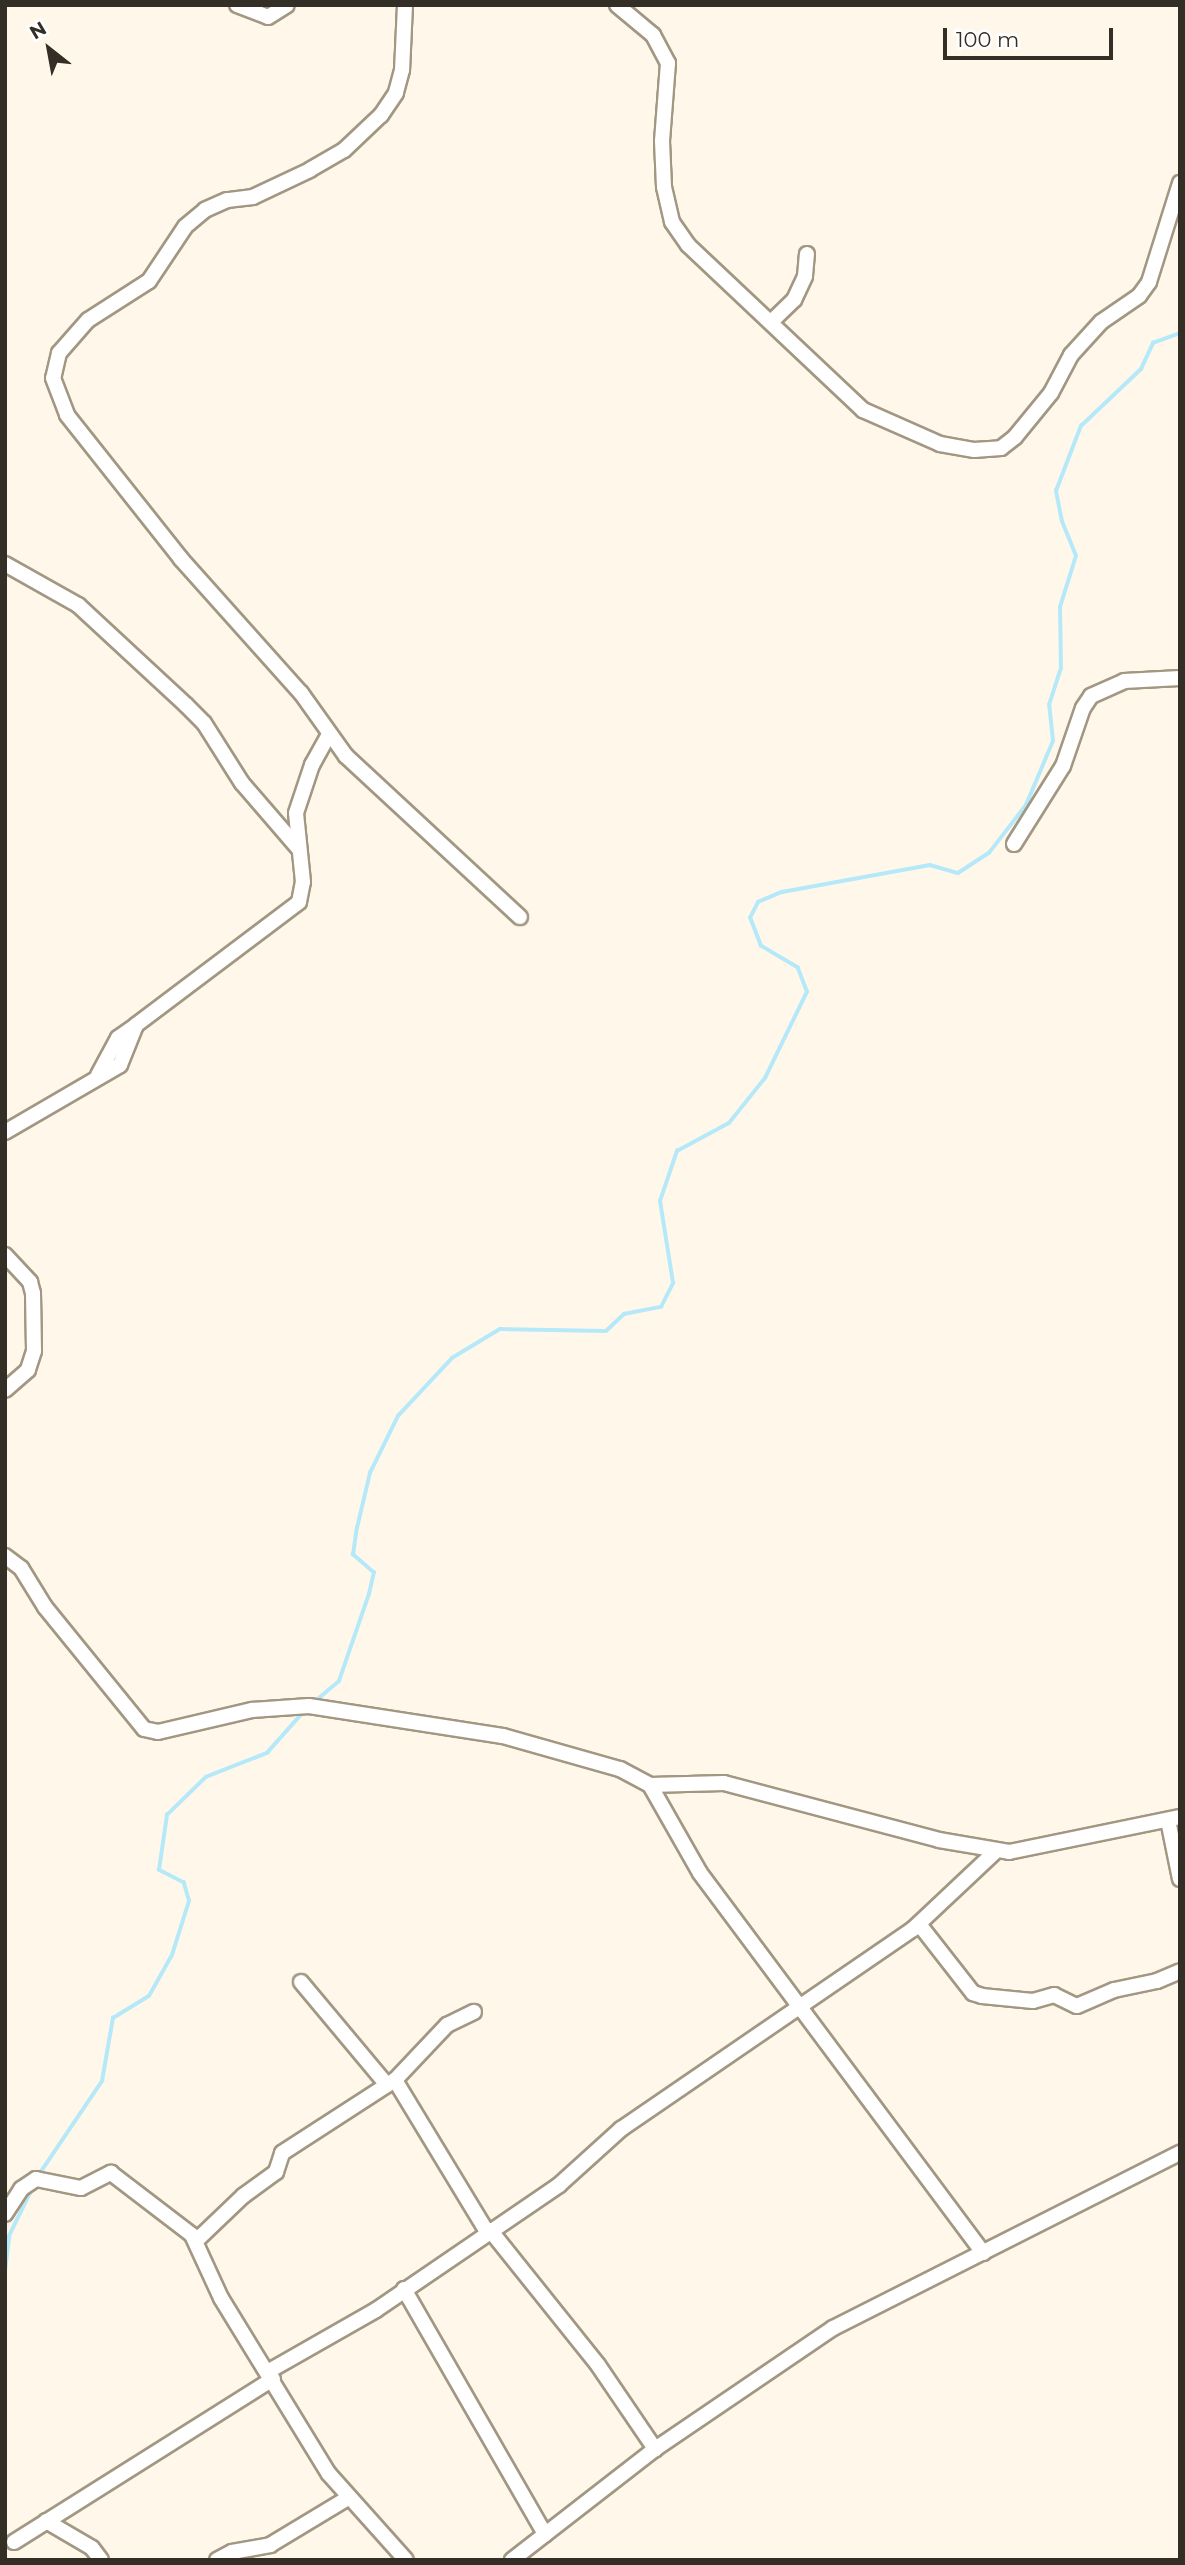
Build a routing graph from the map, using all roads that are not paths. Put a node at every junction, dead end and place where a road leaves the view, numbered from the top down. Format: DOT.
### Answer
graph roads {
  1 [pos="237,5"];
  2 [pos="287,5"];
  3 [pos="405,5"];
  4 [pos="617,5"];
  5 [pos="1180,183"];
  6 [pos="807,254"];
  7 [pos="771,322"];
  8 [pos="5,564"];
  9 [pos="1180,678"];
  10 [pos="329,734"];
  11 [pos="1014,844"];
  12 [pos="299,849"];
  13 [pos="520,917"];
  14 [pos="5,1132"];
  15 [pos="5,1255"];
  16 [pos="5,1390"];
  17 [pos="5,1556"];
  18 [pos="650,1785"];
  19 [pos="1174,1818"];
  20 [pos="996,1851"];
  21 [pos="1180,1880"];
  22 [pos="919,1924"];
  23 [pos="1180,1971"];
  24 [pos="301,1982"];
  25 [pos="804,2007"];
  26 [pos="474,2011"];
  27 [pos="391,2083"];
  28 [pos="1180,2153"];
  29 [pos="5,2214"];
  30 [pos="489,2231"];
  31 [pos="197,2240"];
  32 [pos="983,2253"];
  33 [pos="404,2289"];
  34 [pos="271,2375"];
  35 [pos="655,2449"];
  36 [pos="348,2498"];
  37 [pos="46,2521"];
  38 [pos="545,2534"];
  39 [pos="13,2542"];
  40 [pos="238,2556"];
  41 [pos="402,2559"];
  42 [pos="101,2560"];
  43 [pos="217,2560"];
  44 [pos="512,2560"];
  1 -- 2 [label="street"];
  3 -- 10 [label="street"];
  4 -- 7 [label="street"];
  5 -- 7 [label="street"];
  6 -- 7 [label="street"];
  8 -- 12 [label="street"];
  9 -- 11 [label="street"];
  10 -- 12 [label="street"];
  10 -- 13 [label="street"];
  12 -- 14 [label="street"];
  15 -- 16 [label="street"];
  17 -- 18 [label="street"];
  18 -- 20 [label="street"];
  18 -- 25 [label="street"];
  19 -- 20 [label="street"];
  19 -- 21 [label="street"];
  20 -- 22 [label="street"];
  22 -- 23 [label="street"];
  22 -- 25 [label="street"];
  24 -- 27 [label="street"];
  25 -- 30 [label="street"];
  25 -- 32 [label="street"];
  26 -- 27 [label="street"];
  27 -- 30 [label="street"];
  27 -- 31 [label="street"];
  28 -- 32 [label="street"];
  29 -- 31 [label="street"];
  30 -- 33 [label="street"];
  30 -- 35 [label="street"];
  31 -- 34 [label="street"];
  32 -- 35 [label="street"];
  33 -- 34 [label="street"];
  33 -- 38 [label="street"];
  34 -- 36 [label="street"];
  34 -- 37 [label="street"];
  35 -- 38 [label="street"];
  36 -- 40 [label="street"];
  36 -- 41 [label="street"];
  37 -- 39 [label="street"];
  37 -- 42 [label="street"];
  38 -- 44 [label="street"];
  40 -- 43 [label="street"];
}
